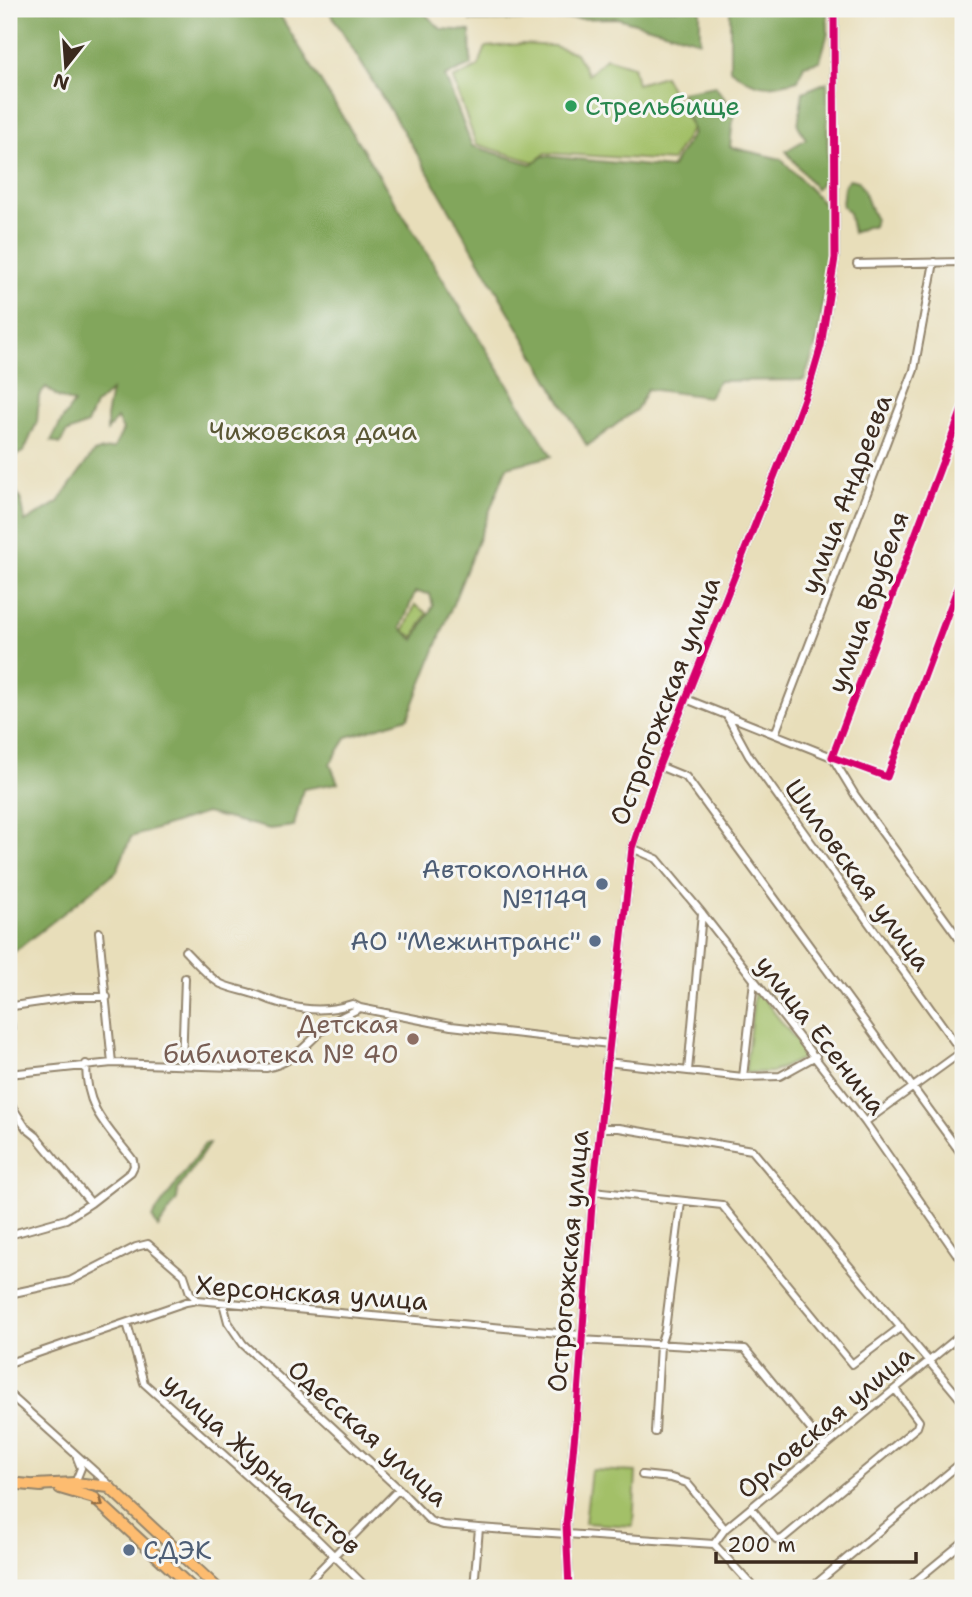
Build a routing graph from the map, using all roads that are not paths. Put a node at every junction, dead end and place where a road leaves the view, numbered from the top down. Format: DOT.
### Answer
graph roads {
  1 [pos="834,9"];
  2 [pos="934,261"];
  3 [pos="963,262"];
  4 [pos="858,264"];
  5 [pos="963,407"];
  6 [pos="963,573"];
  7 [pos="686,699"];
  8 [pos="726,714"];
  9 [pos="775,734"];
  10 [pos="832,757"];
  11 [pos="659,766"];
  12 [pos="632,848"];
  13 [pos="702,913"];
  14 [pos="99,932"];
  15 [pos="963,944"];
  16 [pos="185,951"];
  17 [pos="185,978"];
  18 [pos="754,981"];
  19 [pos="107,997"];
  20 [pos="360,1008"];
  21 [pos="9,1011"];
  22 [pos="9,1040"];
  23 [pos="609,1044"];
  24 [pos="963,1052"];
  25 [pos="816,1056"];
  26 [pos="606,1062"];
  27 [pos="112,1063"];
  28 [pos="86,1064"];
  29 [pos="183,1064"];
  30 [pos="688,1071"];
  31 [pos="9,1074"];
  32 [pos="743,1077"];
  33 [pos="913,1087"];
  34 [pos="9,1102"];
  35 [pos="865,1122"];
  36 [pos="600,1128"];
  37 [pos="963,1156"];
  38 [pos="593,1191"];
  39 [pos="681,1202"];
  40 [pos="91,1203"];
  41 [pos="9,1235"];
  42 [pos="963,1263"];
  43 [pos="9,1294"];
  44 [pos="197,1300"];
  45 [pos="223,1303"];
  46 [pos="127,1323"];
  47 [pos="901,1327"];
  48 [pos="963,1333"];
  49 [pos="581,1338"];
  50 [pos="660,1345"];
  51 [pos="930,1361"];
  52 [pos="9,1363"];
  53 [pos="895,1389"];
  54 [pos="9,1395"];
  55 [pos="963,1402"];
  56 [pos="655,1432"];
  57 [pos="825,1447"];
  58 [pos="76,1456"];
  59 [pos="963,1461"];
  60 [pos="642,1475"];
  61 [pos="9,1483"];
  62 [pos="75,1483"];
  63 [pos="34,1485"];
  64 [pos="399,1489"];
  65 [pos="116,1490"];
  66 [pos="752,1509"];
  67 [pos="480,1528"];
  68 [pos="725,1529"];
  69 [pos="566,1533"];
  70 [pos="963,1542"];
  71 [pos="714,1544"];
  72 [pos="333,1554"];
  73 [pos="192,1588"];
  74 [pos="217,1588"];
  75 [pos="302,1588"];
  76 [pos="368,1588"];
  77 [pos="474,1588"];
  78 [pos="569,1588"];
  79 [pos="754,1588"];
  80 [pos="811,1588"];
  81 [pos="907,1588"];
  1 -- 7 [label="street, Острогожская улица"];
  2 -- 3 [label="street"];
  2 -- 4 [label="street"];
  2 -- 9 [label="street, улица Андреева"];
  5 -- 10 [label="street, улица Врубеля"];
  6 -- 10 [label="street"];
  7 -- 8 [label="street"];
  7 -- 11 [label="street, Острогожская улица"];
  8 -- 9 [label="street"];
  8 -- 24 [label="street, Шиловская улица"];
  9 -- 10 [label="street"];
  10 -- 15 [label="street"];
  11 -- 12 [label="street, Острогожская улица"];
  11 -- 33 [label="street"];
  12 -- 13 [label="street, улица Есенина"];
  12 -- 23 [label="street, Острогожская улица"];
  13 -- 18 [label="street, улица Есенина"];
  13 -- 30 [label="street"];
  14 -- 19 [label="street"];
  16 -- 20 [label="street"];
  17 -- 29 [label="street"];
  18 -- 25 [label="street, улица Есенина"];
  18 -- 32 [label="street"];
  19 -- 21 [label="street"];
  19 -- 27 [label="street"];
  20 -- 23 [label="street"];
  20 -- 29 [label="street"];
  21 -- 22 [label="street"];
  23 -- 26 [label="street, Острогожская улица"];
  24 -- 33 [label="street"];
  25 -- 32 [label="street"];
  25 -- 35 [label="street, улица Есенина"];
  26 -- 30 [label="street"];
  26 -- 36 [label="street, Острогожская улица"];
  27 -- 28 [label="street"];
  27 -- 29 [label="street"];
  28 -- 31 [label="street"];
  28 -- 40 [label="street"];
  30 -- 32 [label="street"];
  33 -- 35 [label="street"];
  33 -- 37 [label="street"];
  34 -- 40 [label="street"];
  35 -- 42 [label="street, улица Есенина"];
  36 -- 38 [label="street, Острогожская улица"];
  36 -- 47 [label="street"];
  38 -- 39 [label="street"];
  38 -- 49 [label="street, Острогожская улица"];
  39 -- 47 [label="street"];
  39 -- 50 [label="street"];
  40 -- 41 [label="street"];
  43 -- 44 [label="street"];
  44 -- 45 [label="street, Херсонская улица"];
  44 -- 46 [label="street, Херсонская улица"];
  45 -- 49 [label="street, Херсонская улица"];
  45 -- 64 [label="street, Одесская улица"];
  46 -- 52 [label="street, Херсонская улица"];
  46 -- 72 [label="street, улица Журналистов"];
  47 -- 51 [label="street"];
  48 -- 51 [label="street, Орловская улица"];
  49 -- 50 [label="street, Херсонская улица"];
  49 -- 69 [label="street, Острогожская улица"];
  50 -- 56 [label="street"];
  50 -- 57 [label="street, Херсонская улица"];
  51 -- 53 [label="street, Орловская улица"];
  51 -- 55 [label="street"];
  53 -- 57 [label="street, Орловская улица"];
  53 -- 66 [label="street"];
  54 -- 58 [label="street"];
  57 -- 66 [label="street, Орловская улица"];
  58 -- 62 [label="street"];
  58 -- 65 [label="street"];
  59 -- 80 [label="street"];
  60 -- 68 [label="street"];
  61 -- 63 [label="highway"];
  62 -- 63 [label="highway"];
  62 -- 65 [label="highway"];
  63 -- 73 [label="highway, one-way"];
  64 -- 67 [label="street, Одесская улица"];
  64 -- 72 [label="street"];
  65 -- 74 [label="highway"];
  66 -- 68 [label="street, Орловская улица"];
  67 -- 69 [label="street, Одесская улица"];
  67 -- 77 [label="street"];
  68 -- 71 [label="street, Орловская улица"];
  69 -- 71 [label="street, Одесская улица"];
  69 -- 78 [label="street, Острогожская улица"];
  70 -- 81 [label="street"];
  71 -- 79 [label="street"];
  72 -- 75 [label="street"];
  72 -- 76 [label="street, улица Журналистов"];
}
